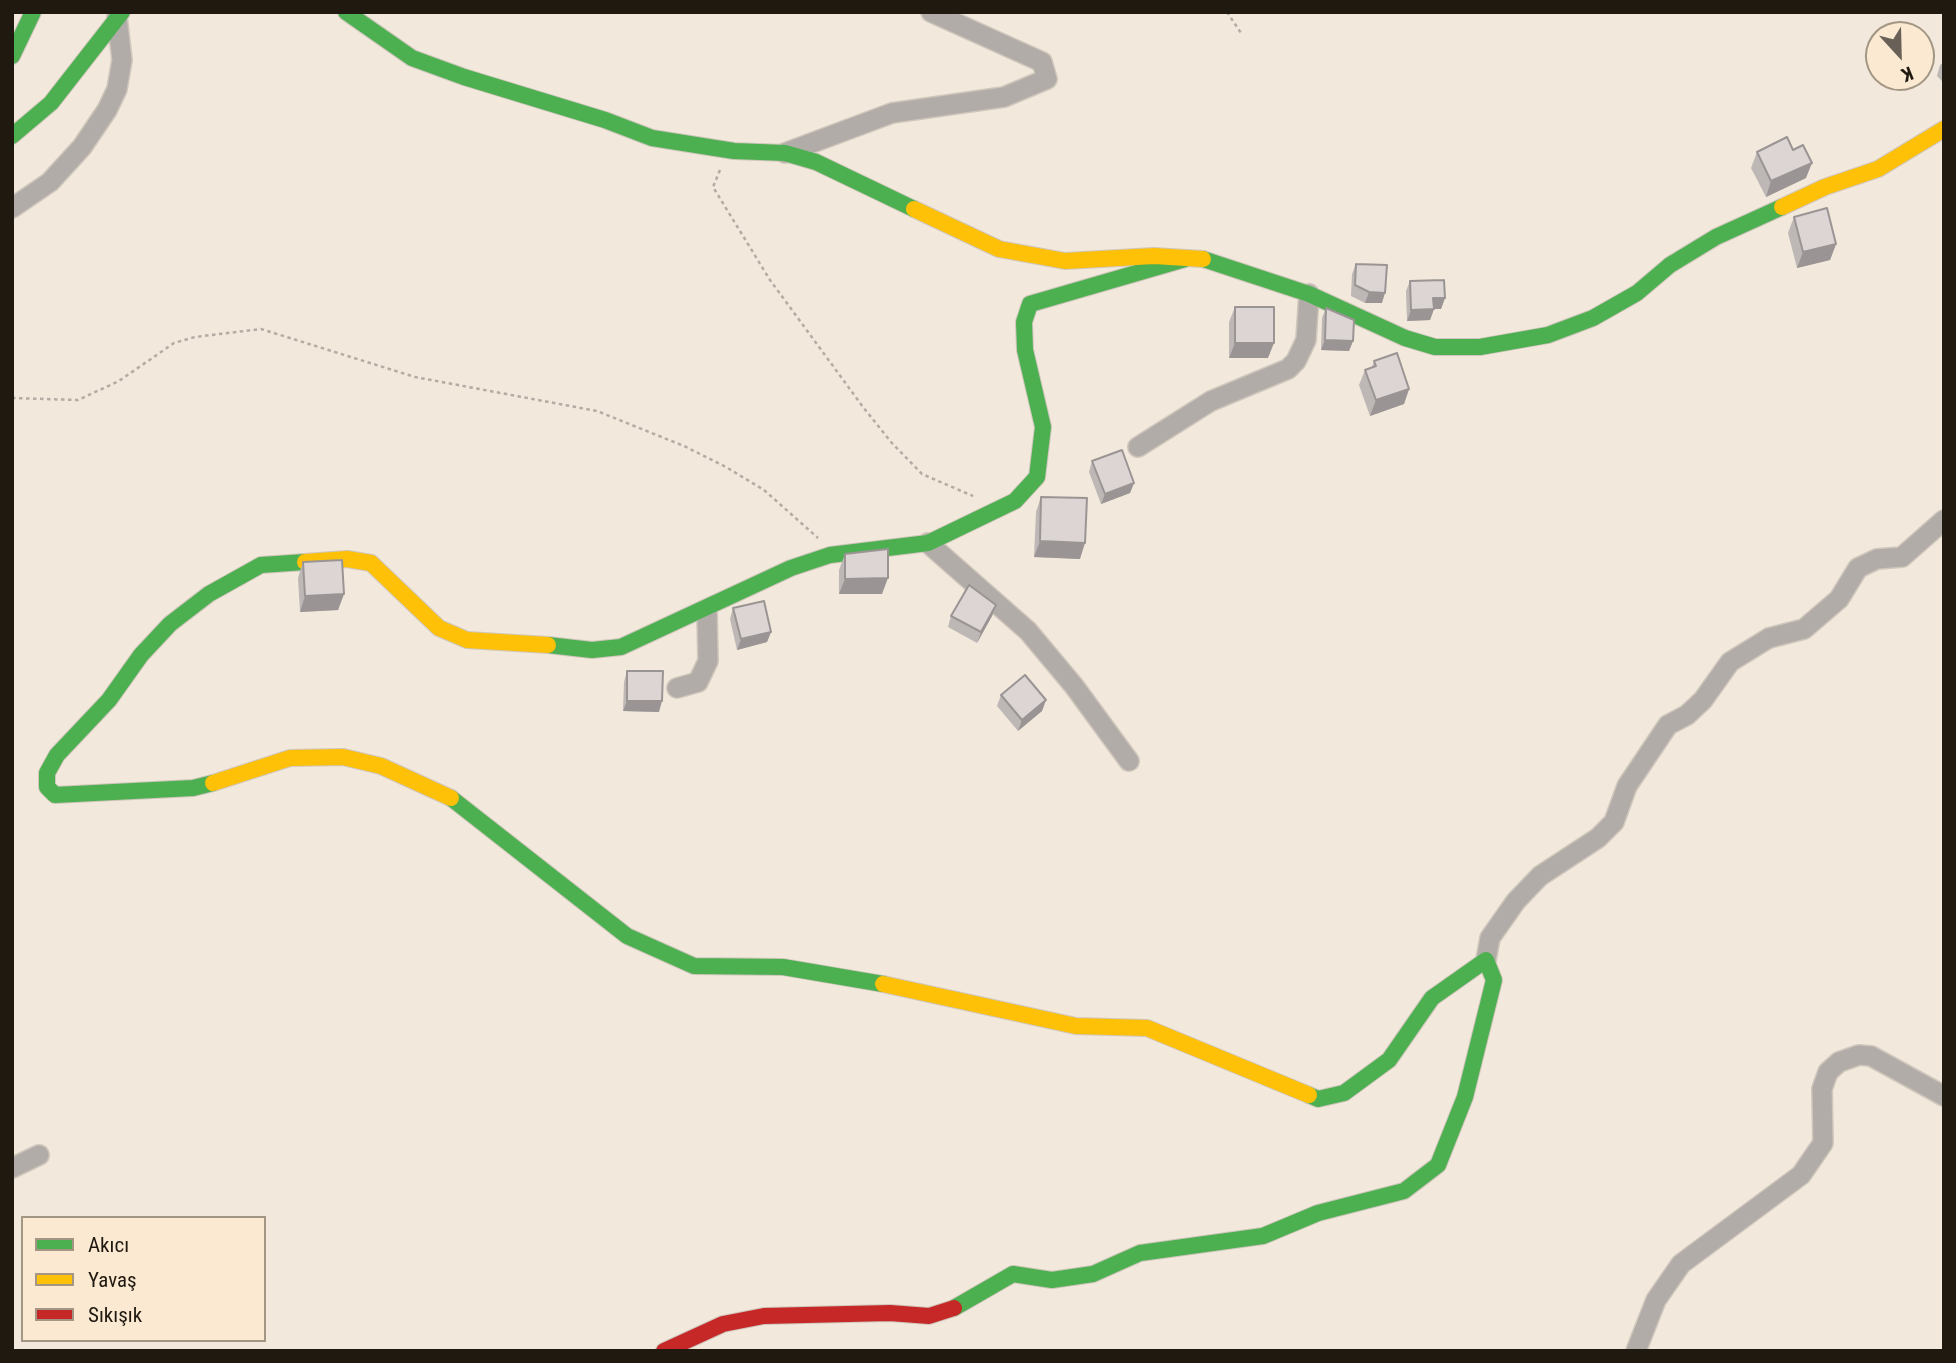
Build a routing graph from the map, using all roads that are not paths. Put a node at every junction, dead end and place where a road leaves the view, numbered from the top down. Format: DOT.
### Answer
graph roads {
  1 [pos="33,12"];
  2 [pos="346,12"];
  3 [pos="931,12"];
  4 [pos="119,15"];
  5 [pos="12,56"];
  6 [pos="1944,129"];
  7 [pos="12,136"];
  8 [pos="785,153"];
  9 [pos="12,208"];
  10 [pos="1185,259"];
  11 [pos="1309,295"];
  12 [pos="1139,447"];
  13 [pos="1944,520"];
  14 [pos="928,543"];
  15 [pos="707,610"];
  16 [pos="677,688"];
  17 [pos="1129,761"];
  18 [pos="1486,960"];
  19 [pos="1944,1096"];
  20 [pos="39,1155"];
  21 [pos="12,1168"];
  22 [pos="664,1351"];
  23 [pos="1636,1351"];
  1 -- 5 [label="street"];
  2 -- 8 [label="street"];
  3 -- 8 [label="street"];
  4 -- 7 [label="street"];
  4 -- 9 [label="street"];
  6 -- 11 [label="street"];
  8 -- 10 [label="street"];
  10 -- 11 [label="street"];
  10 -- 14 [label="street"];
  11 -- 12 [label="street"];
  13 -- 18 [label="street"];
  14 -- 15 [label="street"];
  14 -- 17 [label="street"];
  15 -- 16 [label="street"];
  15 -- 18 [label="street"];
  18 -- 22 [label="street"];
  19 -- 23 [label="street"];
  20 -- 21 [label="street"];
}
